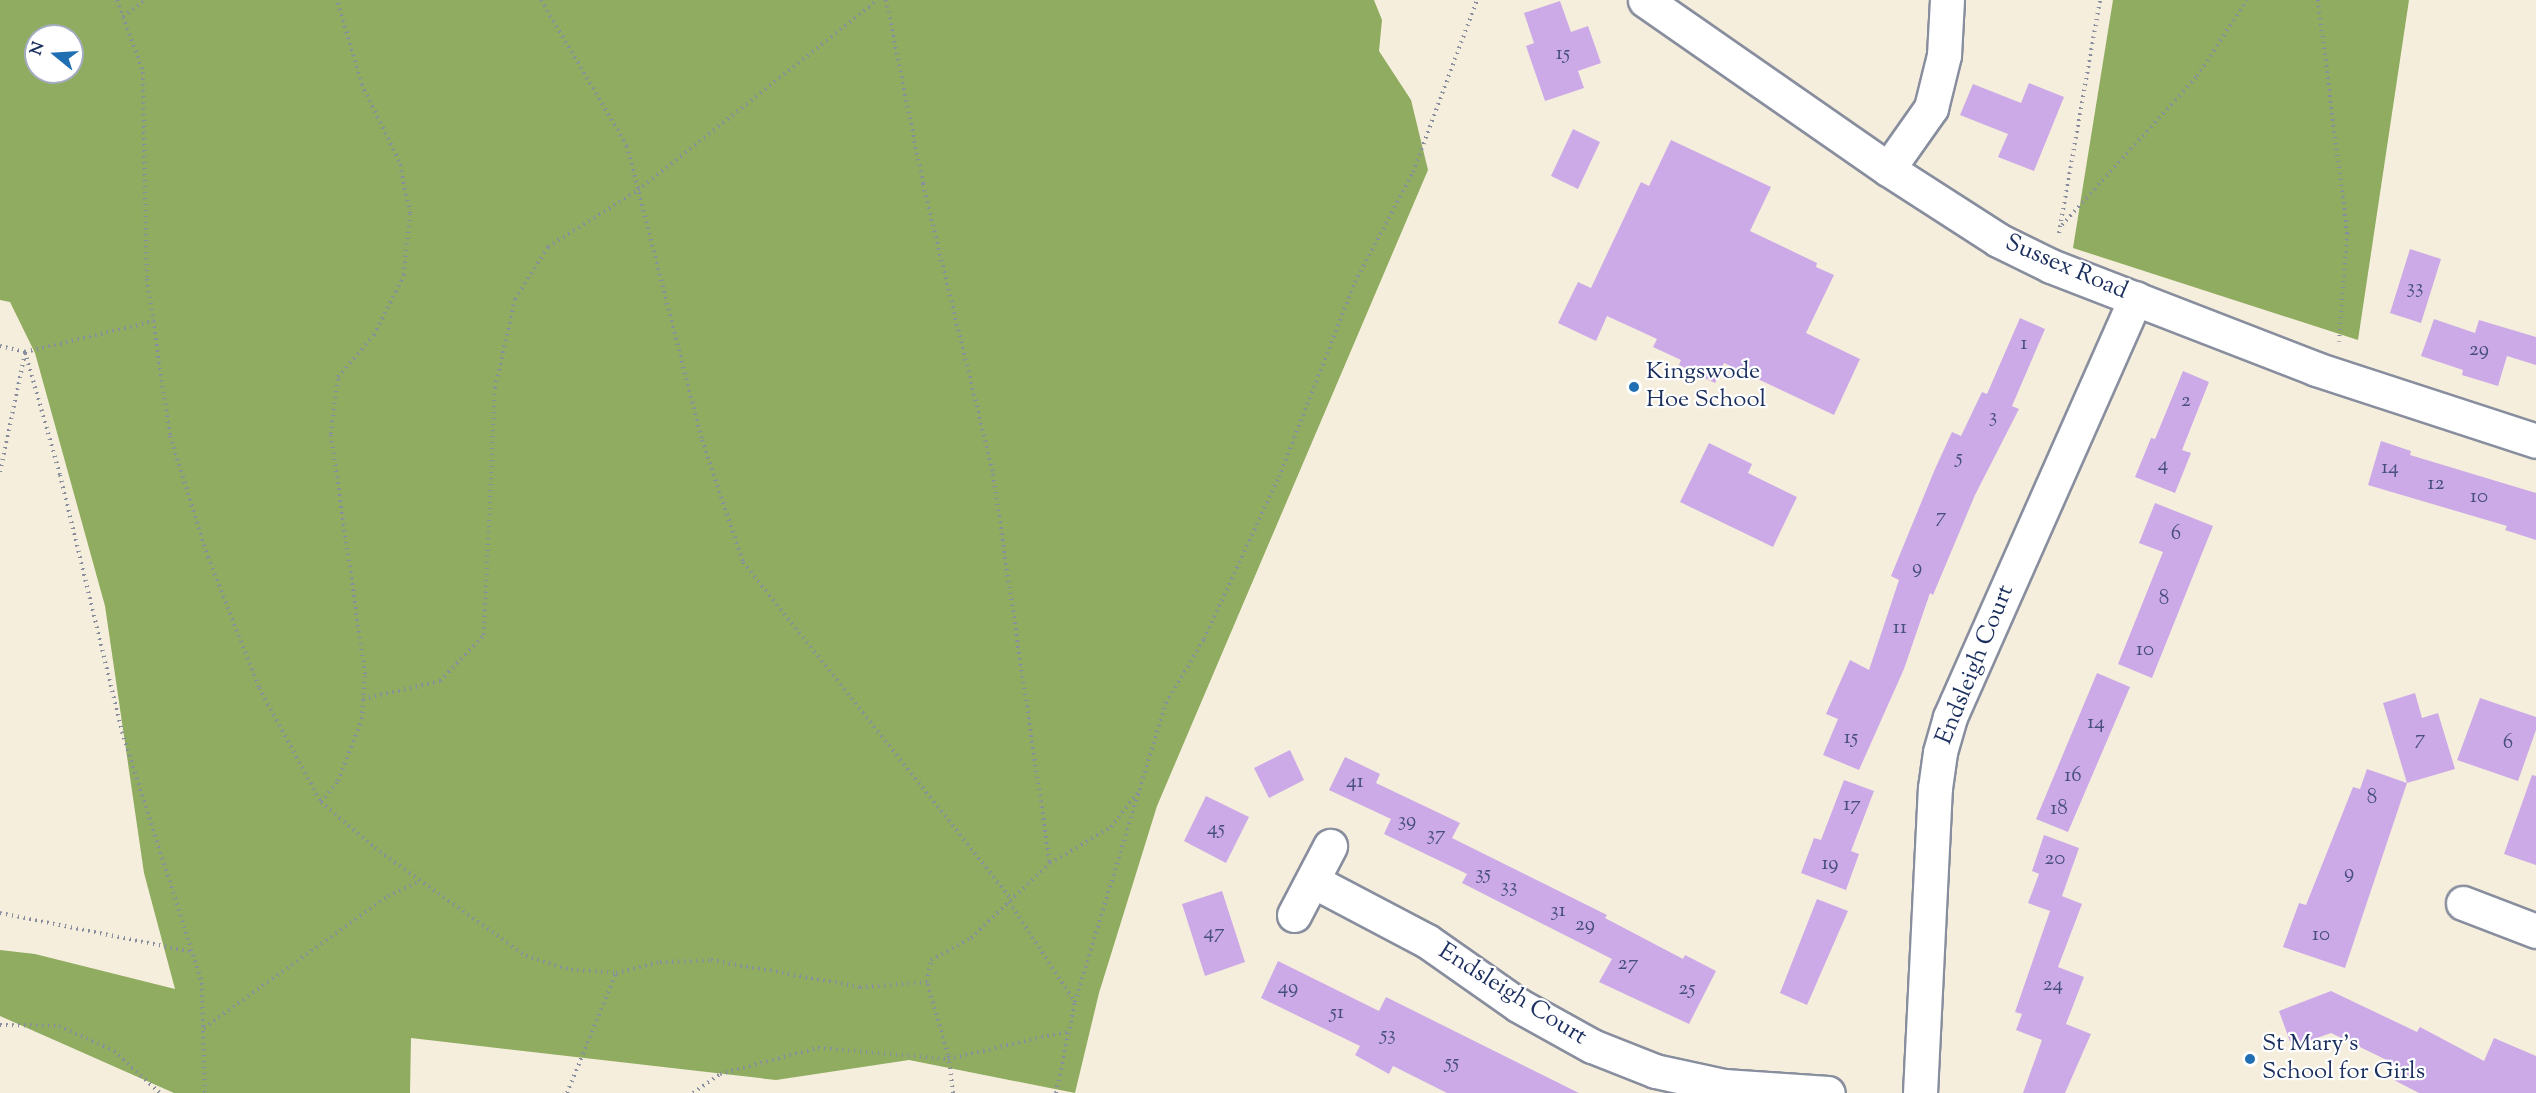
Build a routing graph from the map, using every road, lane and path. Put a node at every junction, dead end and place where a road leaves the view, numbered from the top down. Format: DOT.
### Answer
graph roads {
  1 [pos="117,0"];
  2 [pos="145,0"];
  3 [pos="337,0"];
  4 [pos="541,0"];
  5 [pos="878,0"];
  6 [pos="886,0"];
  7 [pos="1477,0"];
  8 [pos="1645,0"];
  9 [pos="1947,0"];
  10 [pos="2100,0"];
  11 [pos="2247,0"];
  12 [pos="2318,0"];
  13 [pos="123,17"];
  14 [pos="1888,169"];
  15 [pos="638,190"];
  16 [pos="2062,225"];
  17 [pos="2051,266"];
  18 [pos="2136,298"];
  19 [pos="154,321"];
  20 [pos="0,346"];
  21 [pos="25,352"];
  22 [pos="2336,376"];
  23 [pos="2536,441"];
  24 [pos="0,472"];
  25 [pos="363,699"];
  26 [pos="1140,789"];
  27 [pos="321,802"];
  28 [pos="1330,846"];
  29 [pos="1050,863"];
  30 [pos="420,881"];
  31 [pos="1312,881"];
  32 [pos="1010,900"];
  33 [pos="2463,903"];
  34 [pos="0,913"];
  35 [pos="1294,915"];
  36 [pos="2536,931"];
  37 [pos="193,952"];
  38 [pos="616,973"];
  39 [pos="927,982"];
  40 [pos="1074,1002"];
  41 [pos="0,1025"];
  42 [pos="204,1028"];
  43 [pos="1069,1031"];
  44 [pos="948,1059"];
  45 [pos="160,1093"];
  46 [pos="205,1093"];
  47 [pos="567,1093"];
  48 [pos="693,1093"];
  49 [pos="952,1093"];
  50 [pos="1056,1093"];
  51 [pos="1828,1093"];
  52 [pos="1920,1093"];
  1 -- 13 [label="path"];
  2 -- 13 [label="path"];
  3 -- 25 [label="path"];
  4 -- 15 [label="path"];
  5 -- 15 [label="path"];
  6 -- 29 [label="path"];
  7 -- 26 [label="path"];
  8 -- 14 [label="street, Sussex Road"];
  9 -- 14 [label="street"];
  10 -- 16 [label="path"];
  11 -- 16 [label="path"];
  12 -- 22 [label="path"];
  13 -- 19 [label="path"];
  14 -- 17 [label="street, Sussex Road"];
  15 -- 25 [label="path"];
  15 -- 32 [label="path"];
  16 -- 17 [label="path"];
  17 -- 18 [label="street, Sussex Road"];
  18 -- 22 [label="street, Sussex Road"];
  18 -- 52 [label="street, Endsleigh Court"];
  19 -- 21 [label="path"];
  19 -- 27 [label="path"];
  20 -- 21 [label="path"];
  21 -- 24 [label="path"];
  21 -- 37 [label="path"];
  22 -- 23 [label="street, Sussex Road"];
  25 -- 27 [label="path"];
  26 -- 29 [label="path"];
  26 -- 40 [label="path"];
  27 -- 30 [label="path"];
  28 -- 31 [label="street"];
  29 -- 32 [label="path"];
  30 -- 38 [label="path"];
  30 -- 42 [label="path"];
  31 -- 35 [label="street"];
  31 -- 51 [label="street, Endsleigh Court"];
  32 -- 39 [label="path"];
  32 -- 40 [label="path"];
  33 -- 36 [label="street"];
  34 -- 37 [label="path"];
  37 -- 42 [label="path"];
  38 -- 39 [label="path"];
  38 -- 47 [label="path"];
  39 -- 44 [label="path"];
  40 -- 43 [label="path"];
  41 -- 45 [label="path"];
  42 -- 46 [label="path"];
  43 -- 44 [label="path"];
  43 -- 50 [label="path"];
  44 -- 48 [label="path"];
  44 -- 49 [label="path"];
}
